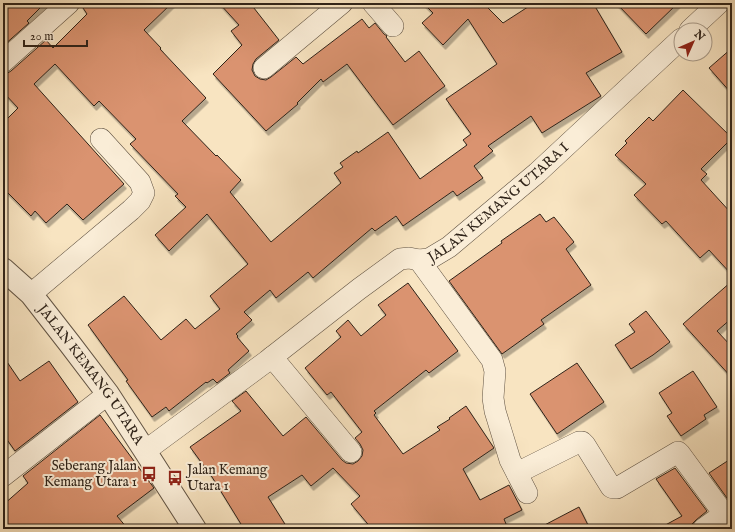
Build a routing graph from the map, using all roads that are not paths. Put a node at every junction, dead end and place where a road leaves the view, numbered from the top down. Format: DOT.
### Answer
graph roads {
  1 [pos="69,3"];
  2 [pos="342,3"];
  3 [pos="372,3"];
  4 [pos="719,3"];
  5 [pos="318,13"];
  6 [pos="699,22"];
  7 [pos="393,26"];
  8 [pos="673,46"];
  9 [pos="3,62"];
  10 [pos="264,68"];
  11 [pos="101,139"];
  12 [pos="419,260"];
  13 [pos="3,269"];
  14 [pos="32,294"];
  15 [pos="272,357"];
  16 [pos="108,394"];
  17 [pos="145,451"];
  18 [pos="351,452"];
  19 [pos="517,473"];
  20 [pos="3,476"];
  21 [pos="527,493"];
  22 [pos="729,517"];
  23 [pos="194,529"];
  24 [pos="703,529"];
  1 -- 9 [label="street"];
  2 -- 5 [label="street"];
  3 -- 7 [label="street"];
  4 -- 6 [label="street"];
  5 -- 10 [label="street"];
  8 -- 12 [label="street, JALAN KEMANG UTARA I"];
  11 -- 14 [label="street"];
  12 -- 15 [label="street, JALAN KEMANG UTARA I"];
  12 -- 19 [label="street"];
  13 -- 14 [label="street, JALAN KEMANG UTARA"];
  14 -- 16 [label="street, JALAN KEMANG UTARA"];
  15 -- 17 [label="street, JALAN KEMANG UTARA I"];
  15 -- 18 [label="street"];
  16 -- 17 [label="street, JALAN KEMANG UTARA"];
  16 -- 20 [label="street"];
  17 -- 23 [label="street, JALAN KEMANG UTARA"];
  19 -- 21 [label="street"];
  19 -- 22 [label="street"];
  22 -- 24 [label="street"];
}
